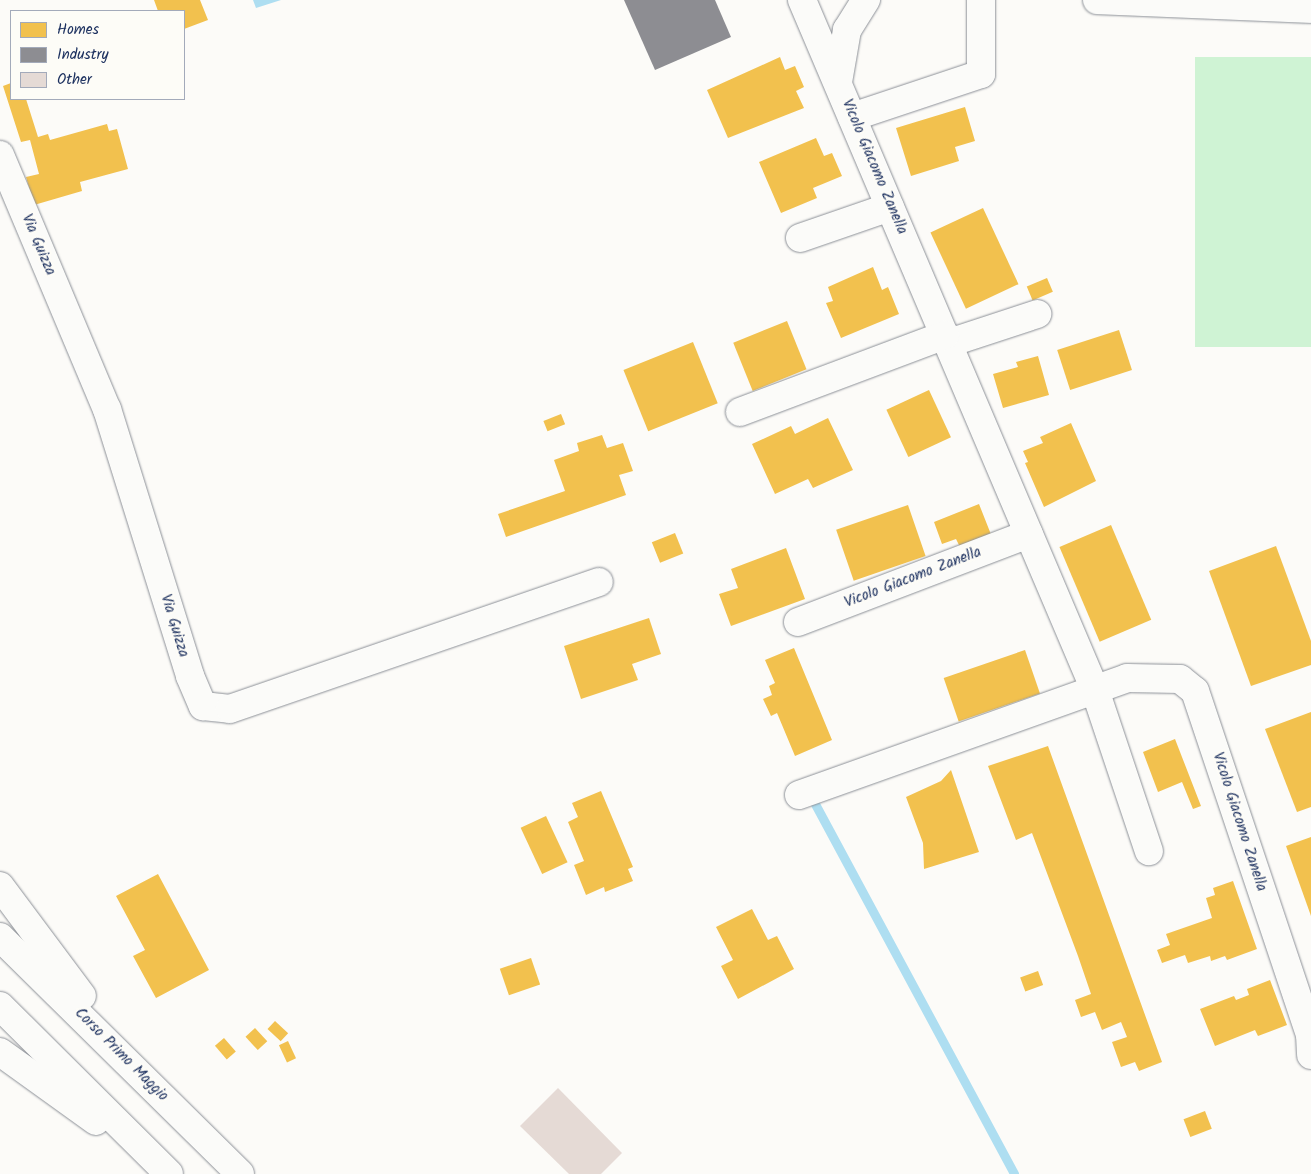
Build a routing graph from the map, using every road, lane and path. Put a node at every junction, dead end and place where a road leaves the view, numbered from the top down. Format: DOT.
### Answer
graph roads {
  1 [pos="802,0"];
  2 [pos="866,0"];
  3 [pos="981,0"];
  4 [pos="1099,0"];
  5 [pos="1311,9"];
  6 [pos="838,82"];
  7 [pos="852,117"];
  8 [pos="0,155"];
  9 [pos="890,206"];
  10 [pos="800,238"];
  11 [pos="1037,314"];
  12 [pos="947,339"];
  13 [pos="740,412"];
  14 [pos="1029,534"];
  15 [pos="599,582"];
  16 [pos="798,622"];
  17 [pos="1095,690"];
  18 [pos="799,795"];
  19 [pos="1149,851"];
  20 [pos="0,886"];
  21 [pos="0,937"];
  22 [pos="0,1006"];
  23 [pos="0,1052"];
  24 [pos="1311,1055"];
  25 [pos="143,1077"];
  26 [pos="169,1174"];
  27 [pos="240,1174"];
  1 -- 6 [label="main road, Vicolo Giacomo Zanella"];
  2 -- 6 [label="main road"];
  3 -- 7 [label="main road"];
  4 -- 5 [label="main road"];
  6 -- 7 [label="main road, Vicolo Giacomo Zanella"];
  7 -- 9 [label="main road, Vicolo Giacomo Zanella"];
  8 -- 15 [label="main road, Via Guizza"];
  9 -- 10 [label="main road"];
  9 -- 12 [label="main road, Vicolo Giacomo Zanella"];
  11 -- 12 [label="main road"];
  12 -- 13 [label="main road"];
  12 -- 14 [label="main road, Vicolo Giacomo Zanella"];
  14 -- 16 [label="main road, Vicolo Giacomo Zanella"];
  14 -- 17 [label="main road, Vicolo Giacomo Zanella"];
  17 -- 18 [label="main road, Vicolo Giacomo Zanella"];
  17 -- 19 [label="main road"];
  17 -- 24 [label="main road, Vicolo Giacomo Zanella"];
  20 -- 25 [label="main road"];
  21 -- 25 [label="main road, Corso Primo Maggio"];
  22 -- 26 [label="main road"];
  23 -- 26 [label="main road"];
  25 -- 27 [label="main road, Corso Primo Maggio"];
}
